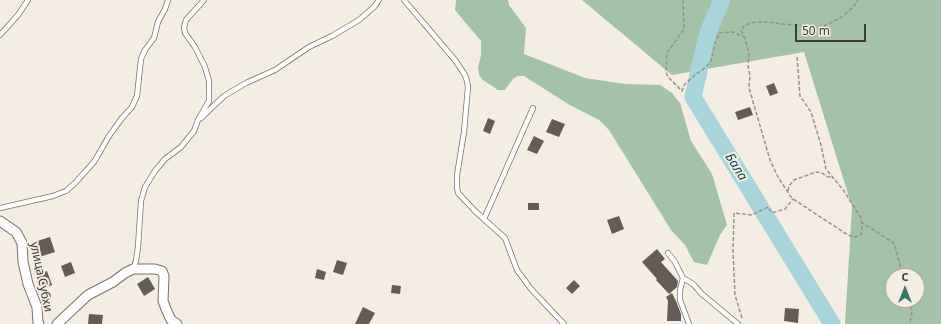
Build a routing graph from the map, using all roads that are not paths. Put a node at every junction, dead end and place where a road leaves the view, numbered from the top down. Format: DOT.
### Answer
graph roads {
  1 [pos="28,0"];
  2 [pos="168,0"];
  3 [pos="204,0"];
  4 [pos="379,0"];
  5 [pos="404,0"];
  6 [pos="1,34"];
  7 [pos="533,108"];
  8 [pos="198,120"];
  9 [pos="0,208"];
  10 [pos="484,219"];
  11 [pos="0,221"];
  12 [pos="668,253"];
  13 [pos="133,269"];
  14 [pos="683,278"];
  15 [pos="39,324"];
  16 [pos="57,324"];
  17 [pos="177,324"];
  18 [pos="564,324"];
  19 [pos="689,324"];
  20 [pos="738,324"];
  1 -- 6 [label="lane"];
  2 -- 9 [label="lane"];
  3 -- 8 [label="lane"];
  4 -- 8 [label="lane"];
  5 -- 10 [label="lane"];
  7 -- 10 [label="lane"];
  8 -- 13 [label="lane"];
  10 -- 18 [label="lane"];
  11 -- 15 [label="street, улица Субхи"];
  12 -- 14 [label="lane"];
  13 -- 16 [label="street"];
  13 -- 17 [label="street"];
  14 -- 19 [label="lane"];
  14 -- 20 [label="lane"];
}
